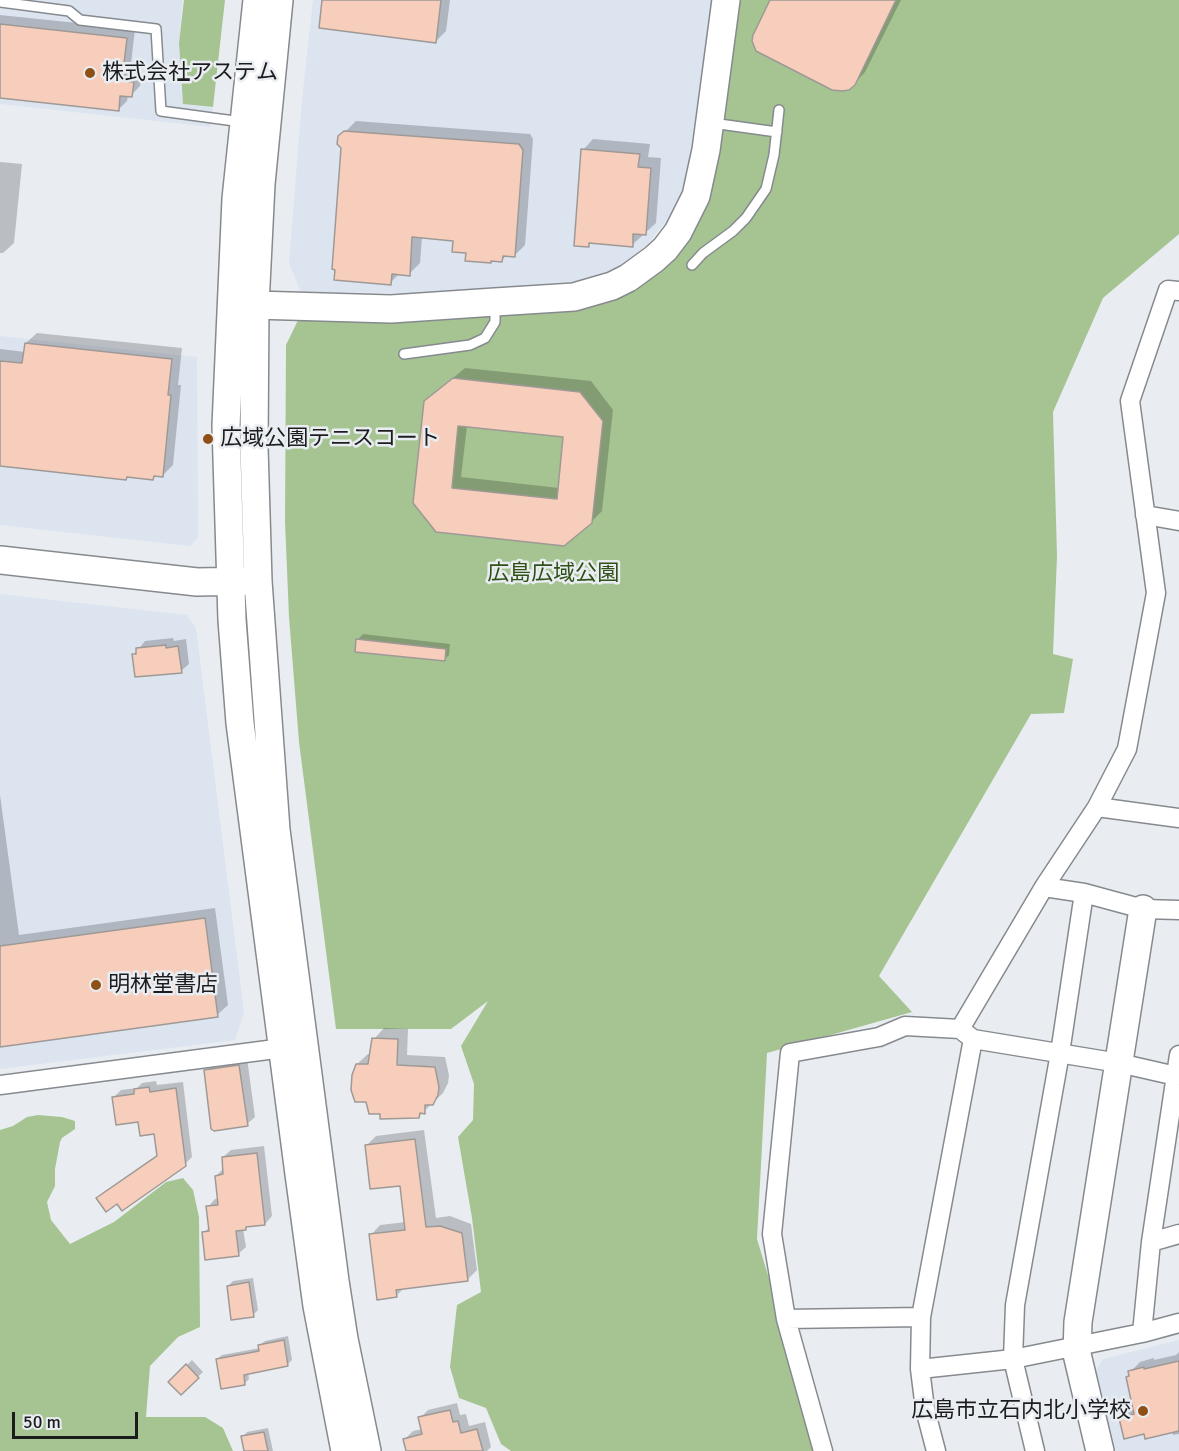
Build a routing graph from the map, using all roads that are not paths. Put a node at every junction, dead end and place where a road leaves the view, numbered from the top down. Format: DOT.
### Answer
graph roads {
  1 [pos="257,0"];
  2 [pos="279,0"];
  3 [pos="726,0"];
  4 [pos="0,2"];
  5 [pos="779,110"];
  6 [pos="245,122"];
  7 [pos="710,123"];
  8 [pos="777,132"];
  9 [pos="692,265"];
  10 [pos="1179,291"];
  11 [pos="495,302"];
  12 [pos="255,305"];
  13 [pos="404,354"];
  14 [pos="1145,515"];
  15 [pos="1179,521"];
  16 [pos="0,560"];
  17 [pos="230,581"];
  18 [pos="258,581"];
  19 [pos="1097,807"];
  20 [pos="1179,818"];
  21 [pos="1044,887"];
  22 [pos="1084,893"];
  23 [pos="1143,909"];
  24 [pos="1179,910"];
  25 [pos="967,1034"];
  26 [pos="283,1048"];
  27 [pos="1060,1053"];
  28 [pos="1179,1055"];
  29 [pos="1119,1064"];
  30 [pos="1176,1076"];
  31 [pos="0,1085"];
  32 [pos="1179,1234"];
  33 [pos="1151,1242"];
  34 [pos="921,1317"];
  35 [pos="786,1319"];
  36 [pos="1179,1323"];
  37 [pos="1142,1334"];
  38 [pos="1077,1346"];
  39 [pos="1013,1359"];
  40 [pos="920,1369"];
  41 [pos="345,1451"];
  42 [pos="367,1451"];
  43 [pos="823,1451"];
  44 [pos="936,1451"];
  45 [pos="1035,1451"];
  46 [pos="1100,1451"];
  1 -- 6 [label="street"];
  2 -- 12 [label="street"];
  3 -- 7 [label="street"];
  4 -- 6 [label="lane"];
  5 -- 8 [label="lane"];
  6 -- 17 [label="street"];
  7 -- 8 [label="lane"];
  7 -- 11 [label="street"];
  8 -- 9 [label="lane"];
  10 -- 14 [label="street"];
  11 -- 12 [label="street"];
  11 -- 13 [label="lane"];
  12 -- 18 [label="street"];
  14 -- 15 [label="street"];
  14 -- 19 [label="street"];
  16 -- 17 [label="street"];
  17 -- 18 [label="street"];
  17 -- 26 [label="street"];
  18 -- 42 [label="street"];
  19 -- 20 [label="street"];
  19 -- 21 [label="street"];
  21 -- 22 [label="street"];
  21 -- 25 [label="street"];
  22 -- 23 [label="street"];
  22 -- 27 [label="street"];
  23 -- 24 [label="street"];
  23 -- 29 [label="street"];
  25 -- 27 [label="street"];
  25 -- 34 [label="street"];
  25 -- 35 [label="street"];
  26 -- 31 [label="street"];
  26 -- 41 [label="street"];
  27 -- 29 [label="street"];
  27 -- 39 [label="street"];
  28 -- 30 [label="street"];
  29 -- 30 [label="street"];
  29 -- 38 [label="street"];
  30 -- 33 [label="street"];
  32 -- 33 [label="street"];
  33 -- 37 [label="street"];
  34 -- 35 [label="street"];
  34 -- 40 [label="street"];
  35 -- 43 [label="street"];
  36 -- 37 [label="street"];
  37 -- 38 [label="street"];
  38 -- 39 [label="street"];
  38 -- 46 [label="street"];
  39 -- 40 [label="street"];
  39 -- 45 [label="street"];
  40 -- 44 [label="street"];
}
